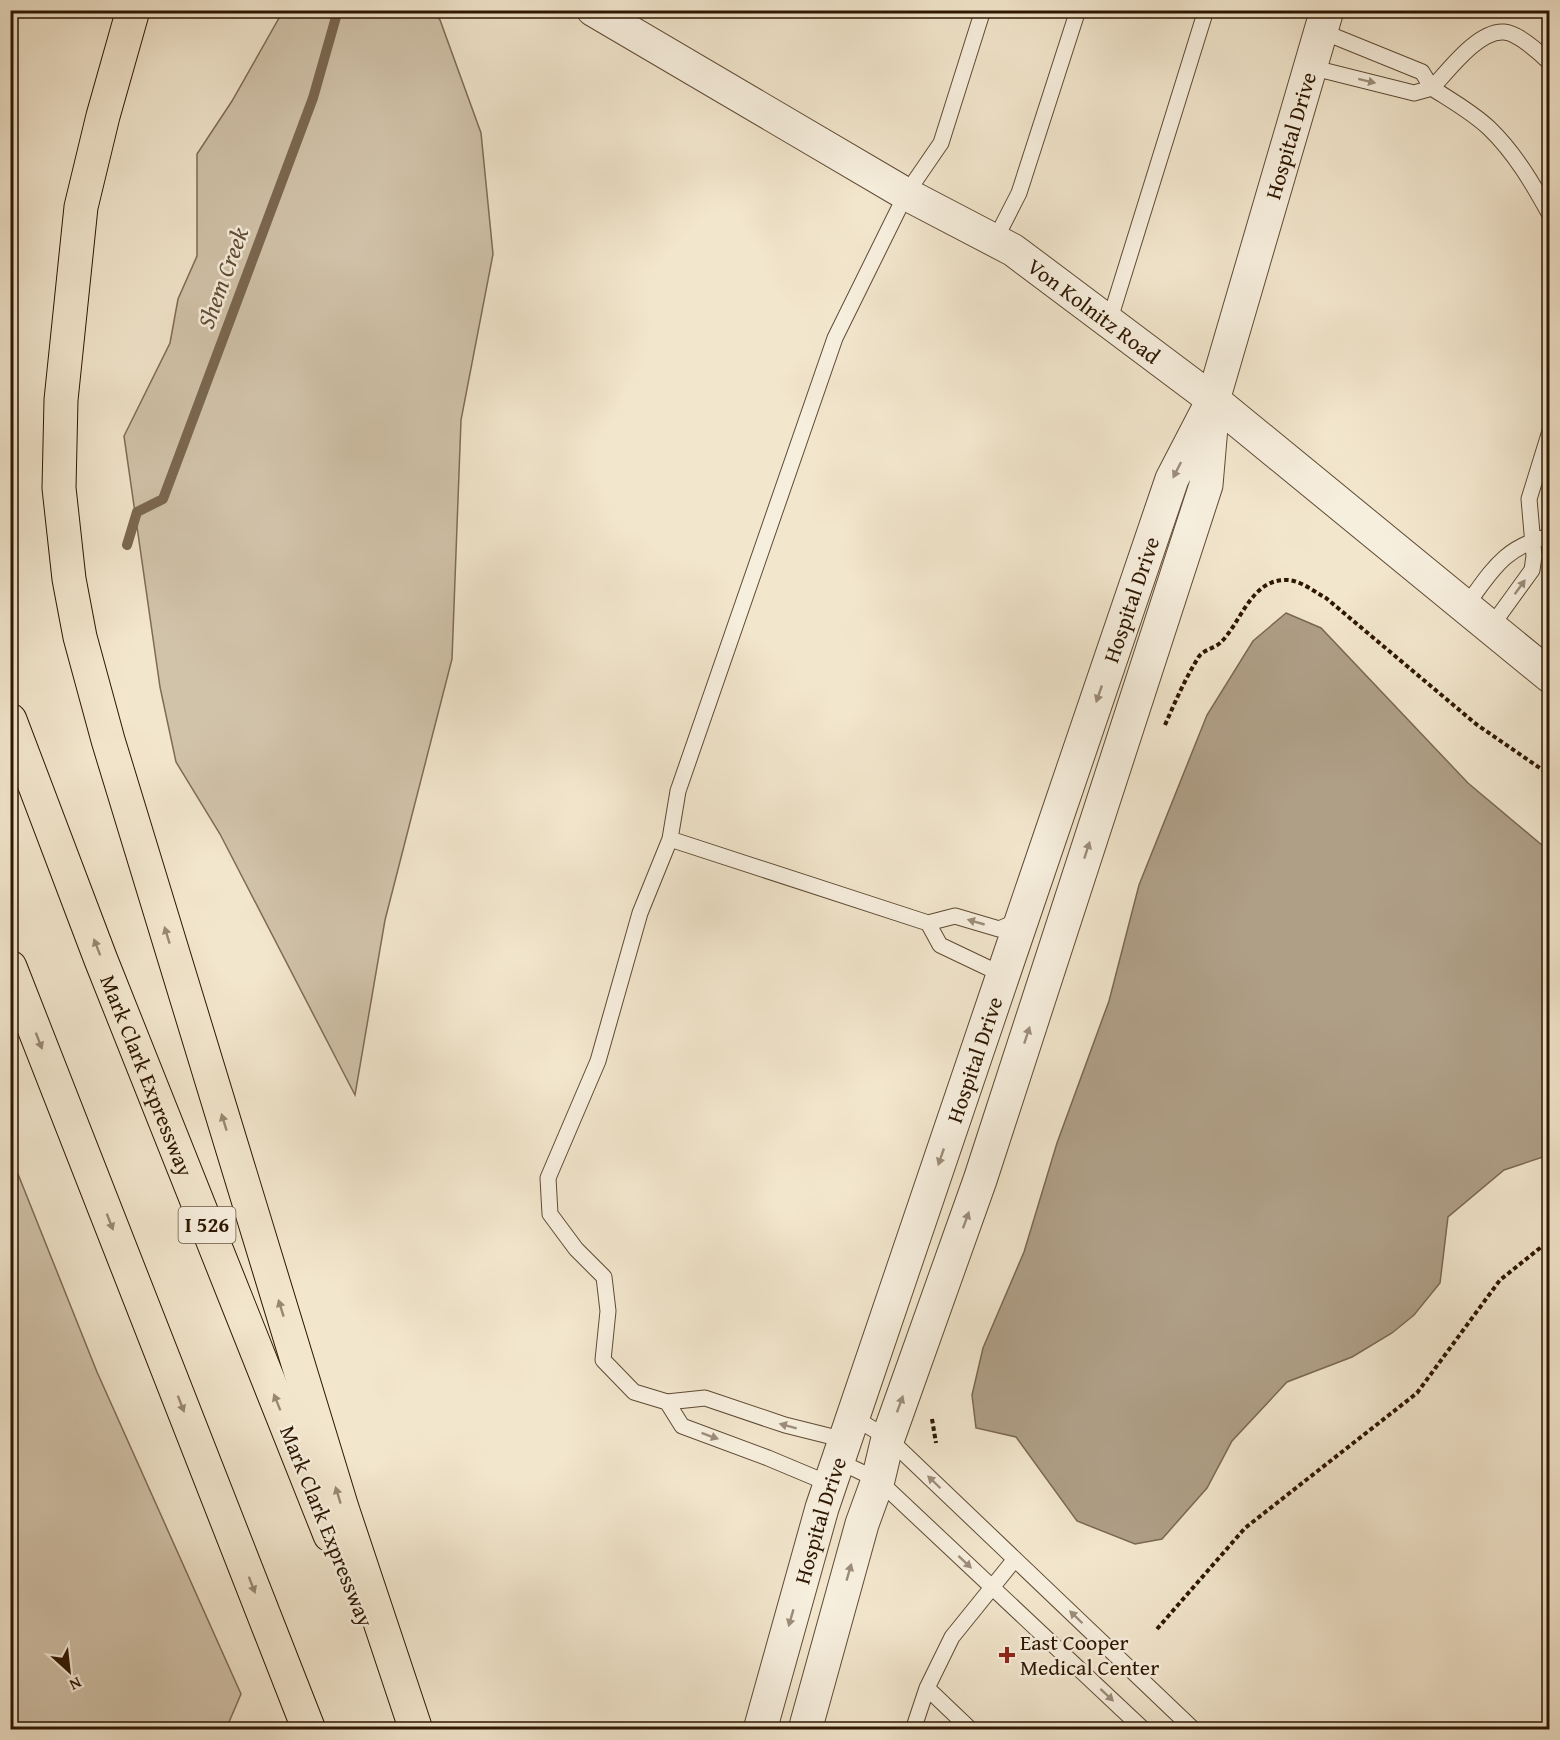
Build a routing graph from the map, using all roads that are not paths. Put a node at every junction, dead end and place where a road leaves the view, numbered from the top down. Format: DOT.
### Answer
graph roads {
  1 [pos="133,10"];
  2 [pos="593,10"];
  3 [pos="983,10"];
  4 [pos="1078,10"];
  5 [pos="1206,10"];
  6 [pos="1324,21"];
  7 [pos="1550,63"];
  8 [pos="1310,67"];
  9 [pos="1432,88"];
  10 [pos="906,194"];
  11 [pos="1550,215"];
  12 [pos="994,240"];
  13 [pos="1110,322"];
  14 [pos="1213,400"];
  15 [pos="1550,431"];
  16 [pos="1550,536"];
  17 [pos="1531,541"];
  18 [pos="1465,607"];
  19 [pos="1490,628"];
  20 [pos="1550,676"];
  21 [pos="10,720"];
  22 [pos="670,839"];
  23 [pos="1022,919"];
  24 [pos="928,923"];
  25 [pos="10,967"];
  26 [pos="1003,975"];
  27 [pos="667,1402"];
  28 [pos="888,1438"];
  29 [pos="841,1450"];
  30 [pos="878,1480"];
  31 [pos="1015,1559"];
  32 [pos="992,1587"];
  33 [pos="927,1688"];
  34 [pos="309,1730"];
  35 [pos="408,1730"];
  36 [pos="416,1730"];
  37 [pos="760,1730"];
  38 [pos="805,1730"];
  39 [pos="913,1730"];
  40 [pos="971,1730"];
  41 [pos="1144,1730"];
  42 [pos="1194,1730"];
  36 -- 1 [label="highway, one-way"];
  2 -- 10 [label="street, Von Kolnitz Road"];
  3 -- 10 [label="lane"];
  4 -- 12 [label="lane"];
  5 -- 13 [label="lane"];
  6 -- 8 [label="street, Hospital Drive"];
  6 -- 9 [label="lane"];
  7 -- 9 [label="lane"];
  8 -- 9 [label="lane, one-way"];
  8 -- 14 [label="street, Hospital Drive"];
  9 -- 11 [label="lane"];
  10 -- 12 [label="street, Von Kolnitz Road"];
  10 -- 22 [label="lane"];
  12 -- 13 [label="street, Von Kolnitz Road"];
  13 -- 14 [label="street, Von Kolnitz Road"];
  14 -- 18 [label="street, Von Kolnitz Road"];
  14 -- 23 [label="street, Hospital Drive, one-way"];
  28 -- 14 [label="street, Hospital Drive, one-way"];
  15 -- 17 [label="lane"];
  16 -- 17 [label="lane"];
  17 -- 18 [label="lane"];
  19 -- 17 [label="lane, one-way"];
  18 -- 19 [label="street, Von Kolnitz Road"];
  19 -- 20 [label="street, Von Kolnitz Road"];
  35 -- 21 [label="highway, Mark Clark Expressway / I 526, one-way"];
  22 -- 24 [label="lane"];
  22 -- 27 [label="lane"];
  23 -- 24 [label="lane, one-way"];
  23 -- 26 [label="street, Hospital Drive"];
  24 -- 26 [label="lane"];
  25 -- 34 [label="highway, one-way"];
  26 -- 29 [label="street, Hospital Drive, one-way"];
  29 -- 27 [label="lane, one-way"];
  27 -- 29 [label="lane, one-way"];
  28 -- 29 [label="lane"];
  28 -- 30 [label="street, Hospital Drive"];
  31 -- 28 [label="lane, one-way"];
  29 -- 30 [label="lane"];
  29 -- 37 [label="street, Hospital Drive, one-way"];
  30 -- 32 [label="lane, one-way"];
  38 -- 30 [label="street, Hospital Drive, one-way"];
  31 -- 32 [label="lane"];
  42 -- 31 [label="lane, one-way"];
  32 -- 33 [label="lane"];
  32 -- 41 [label="lane, one-way"];
  33 -- 39 [label="lane"];
  33 -- 40 [label="lane"];
}
